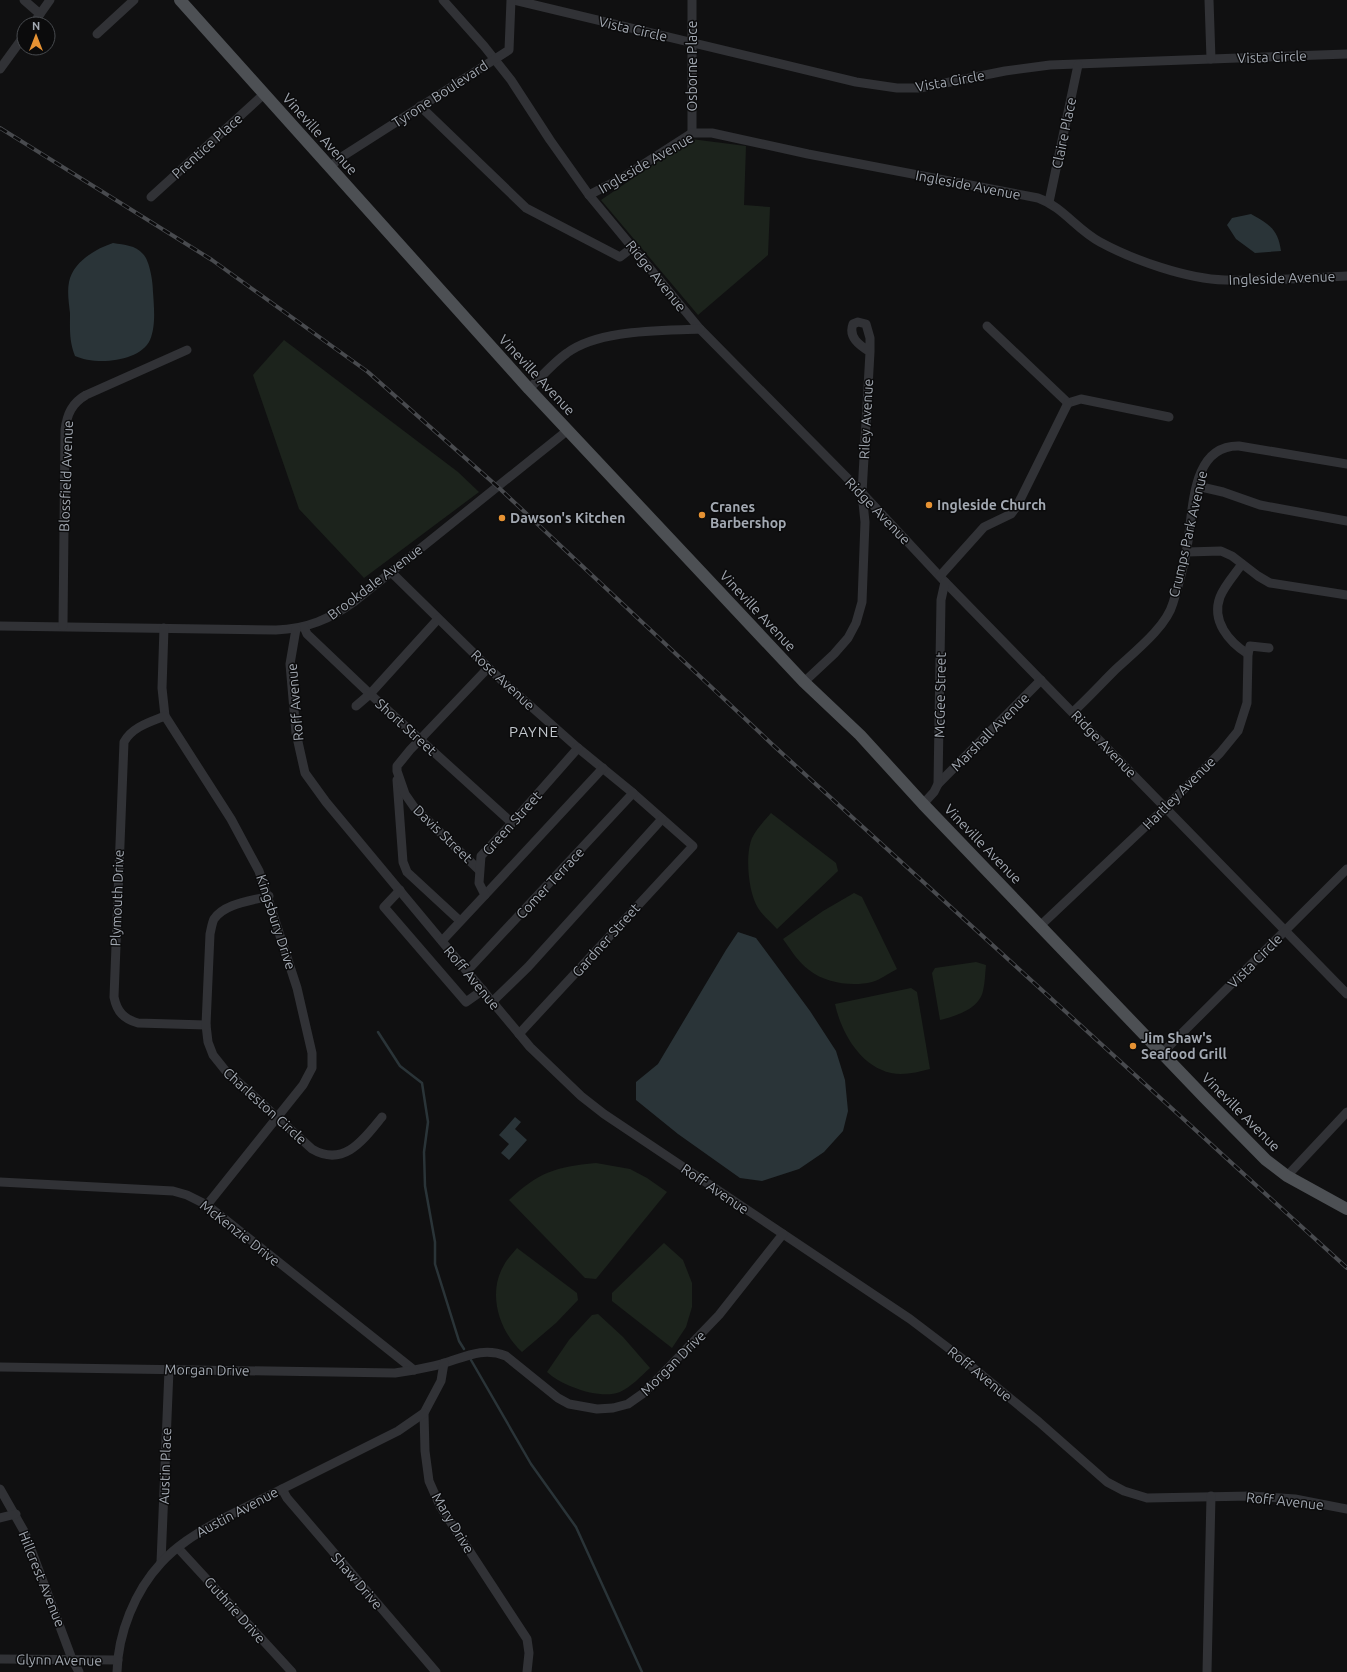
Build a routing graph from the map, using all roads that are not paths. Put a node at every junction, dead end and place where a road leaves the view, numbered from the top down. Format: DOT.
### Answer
graph roads {
  1 [pos="24,0"];
  2 [pos="50,0"];
  3 [pos="134,0"];
  4 [pos="180,0"];
  5 [pos="443,0"];
  6 [pos="512,0"];
  7 [pos="692,0"];
  8 [pos="1209,0"];
  9 [pos="40,14"];
  10 [pos="97,34"];
  11 [pos="692,43"];
  12 [pos="16,47"];
  13 [pos="1347,54"];
  14 [pos="494,58"];
  15 [pos="1211,59"];
  16 [pos="1078,65"];
  17 [pos="0,69"];
  18 [pos="264,94"];
  19 [pos="420,106"];
  20 [pos="692,133"];
  21 [pos="330,167"];
  22 [pos="589,195"];
  23 [pos="151,197"];
  24 [pos="1049,202"];
  25 [pos="634,247"];
  26 [pos="1347,276"];
  27 [pos="987,326"];
  28 [pos="700,329"];
  29 [pos="187,350"];
  30 [pos="870,352"];
  31 [pos="529,389"];
  32 [pos="1068,403"];
  33 [pos="1169,417"];
  34 [pos="568,430"];
  35 [pos="1347,464"];
  36 [pos="1197,486"];
  37 [pos="862,493"];
  38 [pos="1347,521"];
  39 [pos="1187,552"];
  40 [pos="1242,564"];
  41 [pos="390,572"];
  42 [pos="943,579"];
  43 [pos="1347,595"];
  44 [pos="438,618"];
  45 [pos="0,626"];
  46 [pos="63,626"];
  47 [pos="164,628"];
  48 [pos="300,628"];
  49 [pos="1269,648"];
  50 [pos="1248,654"];
  51 [pos="488,668"];
  52 [pos="1042,680"];
  53 [pos="804,682"];
  54 [pos="370,694"];
  55 [pos="356,706"];
  56 [pos="1073,712"];
  57 [pos="165,716"];
  58 [pos="421,740"];
  59 [pos="578,748"];
  60 [pos="603,768"];
  61 [pos="396,771"];
  62 [pos="938,784"];
  63 [pos="633,793"];
  64 [pos="923,804"];
  65 [pos="1165,808"];
  66 [pos="662,819"];
  67 [pos="512,823"];
  68 [pos="693,846"];
  69 [pos="1347,869"];
  70 [pos="480,870"];
  71 [pos="400,890"];
  72 [pos="485,895"];
  73 [pos="269,896"];
  74 [pos="460,921"];
  75 [pos="1040,925"];
  76 [pos="1286,930"];
  77 [pos="442,941"];
  78 [pos="467,971"];
  79 [pos="483,990"];
  80 [pos="1347,994"];
  81 [pos="492,1002"];
  82 [pos="206,1025"];
  83 [pos="519,1034"];
  84 [pos="1162,1053"];
  85 [pos="1347,1112"];
  86 [pos="382,1116"];
  87 [pos="278,1117"];
  88 [pos="1287,1176"];
  89 [pos="0,1182"];
  90 [pos="207,1205"];
  91 [pos="1347,1209"];
  92 [pos="783,1234"];
  93 [pos="444,1364"];
  94 [pos="0,1367"];
  95 [pos="170,1370"];
  96 [pos="414,1370"];
  97 [pos="424,1413"];
  98 [pos="0,1489"];
  99 [pos="282,1489"];
  100 [pos="1211,1496"];
  101 [pos="1347,1509"];
  102 [pos="16,1514"];
  103 [pos="0,1518"];
  104 [pos="178,1548"];
  105 [pos="161,1562"];
  106 [pos="0,1659"];
  107 [pos="72,1659"];
  108 [pos="118,1660"];
  109 [pos="79,1672"];
  110 [pos="118,1672"];
  111 [pos="292,1672"];
  112 [pos="436,1672"];
  113 [pos="527,1672"];
  114 [pos="1207,1672"];
  1 -- 9 [label="street"];
  2 -- 9 [label="street"];
  3 -- 10 [label="street"];
  4 -- 18 [label="main road, Vineville Avenue"];
  5 -- 14 [label="street, Ridge Avenue"];
  6 -- 11 [label="street, Vista Circle"];
  6 -- 14 [label="street, Tyrone Boulevard"];
  7 -- 11 [label="street, Osborne Place"];
  8 -- 15 [label="street"];
  11 -- 16 [label="street, Vista Circle"];
  11 -- 20 [label="street, Osborne Place"];
  12 -- 17 [label="street"];
  13 -- 15 [label="street, Vista Circle"];
  14 -- 19 [label="street, Tyrone Boulevard"];
  14 -- 22 [label="street, Ridge Avenue"];
  15 -- 16 [label="street, Vista Circle"];
  16 -- 24 [label="street, Claire Place"];
  18 -- 21 [label="main road, Vineville Avenue"];
  18 -- 23 [label="street, Prentice Place"];
  19 -- 21 [label="street, Tyrone Boulevard"];
  19 -- 25 [label="street"];
  20 -- 22 [label="street, Ingleside Avenue"];
  20 -- 24 [label="street, Ingleside Avenue"];
  21 -- 31 [label="main road, Vineville Avenue"];
  22 -- 25 [label="street, Ridge Avenue"];
  24 -- 26 [label="street, Ingleside Avenue"];
  25 -- 28 [label="street, Ridge Avenue"];
  27 -- 32 [label="street"];
  28 -- 31 [label="street"];
  28 -- 37 [label="street, Ridge Avenue"];
  29 -- 46 [label="street, Blossfield Avenue"];
  30 -- 37 [label="street, Riley Avenue"];
  31 -- 34 [label="main road, Vineville Avenue"];
  32 -- 33 [label="street"];
  32 -- 42 [label="street"];
  34 -- 41 [label="street, Brookdale Avenue"];
  34 -- 53 [label="main road, Vineville Avenue"];
  35 -- 36 [label="street, Crumps Park Avenue"];
  36 -- 38 [label="street"];
  36 -- 39 [label="street, Crumps Park Avenue"];
  37 -- 42 [label="street, Ridge Avenue"];
  37 -- 53 [label="street, Riley Avenue"];
  39 -- 40 [label="street"];
  39 -- 56 [label="street, Crumps Park Avenue"];
  40 -- 43 [label="street"];
  40 -- 50 [label="street"];
  41 -- 44 [label="street, Rose Avenue"];
  41 -- 48 [label="street, Brookdale Avenue"];
  42 -- 52 [label="street, Ridge Avenue"];
  42 -- 62 [label="street, McGee Street"];
  44 -- 51 [label="street, Rose Avenue"];
  44 -- 54 [label="street"];
  45 -- 46 [label="street, Brookdale Avenue"];
  46 -- 47 [label="street, Brookdale Avenue"];
  47 -- 48 [label="street, Brookdale Avenue"];
  47 -- 57 [label="street, Kingsbury Drive"];
  48 -- 54 [label="street, Short Street"];
  48 -- 71 [label="street, Roff Avenue"];
  49 -- 50 [label="street"];
  50 -- 65 [label="street, Hartley Avenue"];
  51 -- 58 [label="street"];
  51 -- 59 [label="street, Rose Avenue"];
  52 -- 56 [label="street, Ridge Avenue"];
  52 -- 62 [label="street, Marshall Avenue"];
  53 -- 64 [label="main road, Vineville Avenue"];
  54 -- 55 [label="street"];
  54 -- 58 [label="street, Short Street"];
  56 -- 65 [label="street, Ridge Avenue"];
  57 -- 73 [label="street, Kingsbury Drive"];
  57 -- 82 [label="street, Plymouth Drive"];
  58 -- 61 [label="street"];
  58 -- 67 [label="street, Short Street"];
  59 -- 60 [label="street, Rose Avenue"];
  59 -- 67 [label="street, Green Street"];
  60 -- 63 [label="street, Rose Avenue"];
  60 -- 72 [label="street"];
  61 -- 70 [label="street, Davis Street"];
  61 -- 74 [label="street"];
  62 -- 64 [label="street"];
  63 -- 66 [label="street, Rose Avenue"];
  63 -- 78 [label="street, Comer Terrace"];
  64 -- 75 [label="main road, Vineville Avenue"];
  65 -- 75 [label="street, Hartley Avenue"];
  65 -- 76 [label="street, Ridge Avenue"];
  66 -- 68 [label="street, Rose Avenue"];
  66 -- 81 [label="street"];
  67 -- 70 [label="street, Green Street"];
  68 -- 83 [label="street, Gardner Street"];
  69 -- 76 [label="street, Vista Circle"];
  70 -- 72 [label="street, Green Street"];
  71 -- 77 [label="street, Roff Avenue"];
  71 -- 79 [label="street"];
  72 -- 74 [label="street"];
  73 -- 82 [label="street, Charleston Circle"];
  73 -- 87 [label="street, Kingsbury Drive"];
  74 -- 77 [label="street"];
  75 -- 84 [label="main road, Vineville Avenue"];
  76 -- 80 [label="street, Ridge Avenue"];
  76 -- 84 [label="street, Vista Circle"];
  77 -- 78 [label="street, Roff Avenue"];
  78 -- 79 [label="street, Roff Avenue"];
  79 -- 81 [label="street, Roff Avenue"];
  81 -- 83 [label="street, Roff Avenue"];
  82 -- 87 [label="street, Charleston Circle"];
  83 -- 92 [label="street, Roff Avenue"];
  84 -- 88 [label="main road, Vineville Avenue"];
  85 -- 88 [label="street"];
  86 -- 87 [label="street, Charleston Circle"];
  87 -- 90 [label="street, Kingsbury Drive"];
  88 -- 91 [label="main road, Vineville Avenue"];
  89 -- 90 [label="street, McKenzie Drive"];
  90 -- 96 [label="street, McKenzie Drive"];
  92 -- 93 [label="street, Morgan Drive"];
  92 -- 100 [label="street, Roff Avenue"];
  93 -- 96 [label="street"];
  93 -- 97 [label="street"];
  94 -- 95 [label="street, Morgan Drive"];
  95 -- 96 [label="street, Morgan Drive"];
  95 -- 105 [label="street, Austin Place"];
  97 -- 99 [label="street, Austin Avenue"];
  97 -- 113 [label="street, Mary Drive"];
  98 -- 102 [label="street, Hillcrest Avenue"];
  99 -- 104 [label="street, Austin Avenue"];
  99 -- 112 [label="street, Shaw Drive"];
  100 -- 101 [label="street, Roff Avenue"];
  100 -- 114 [label="street"];
  102 -- 103 [label="street"];
  102 -- 107 [label="street, Hillcrest Avenue"];
  104 -- 105 [label="street, Austin Avenue"];
  104 -- 111 [label="street, Guthrie Drive"];
  105 -- 108 [label="street, Austin Avenue"];
  106 -- 107 [label="street, Glynn Avenue"];
  107 -- 108 [label="street, Glynn Avenue"];
  107 -- 109 [label="street, Hillcrest Avenue"];
  108 -- 110 [label="street, Austin Avenue"];
}
